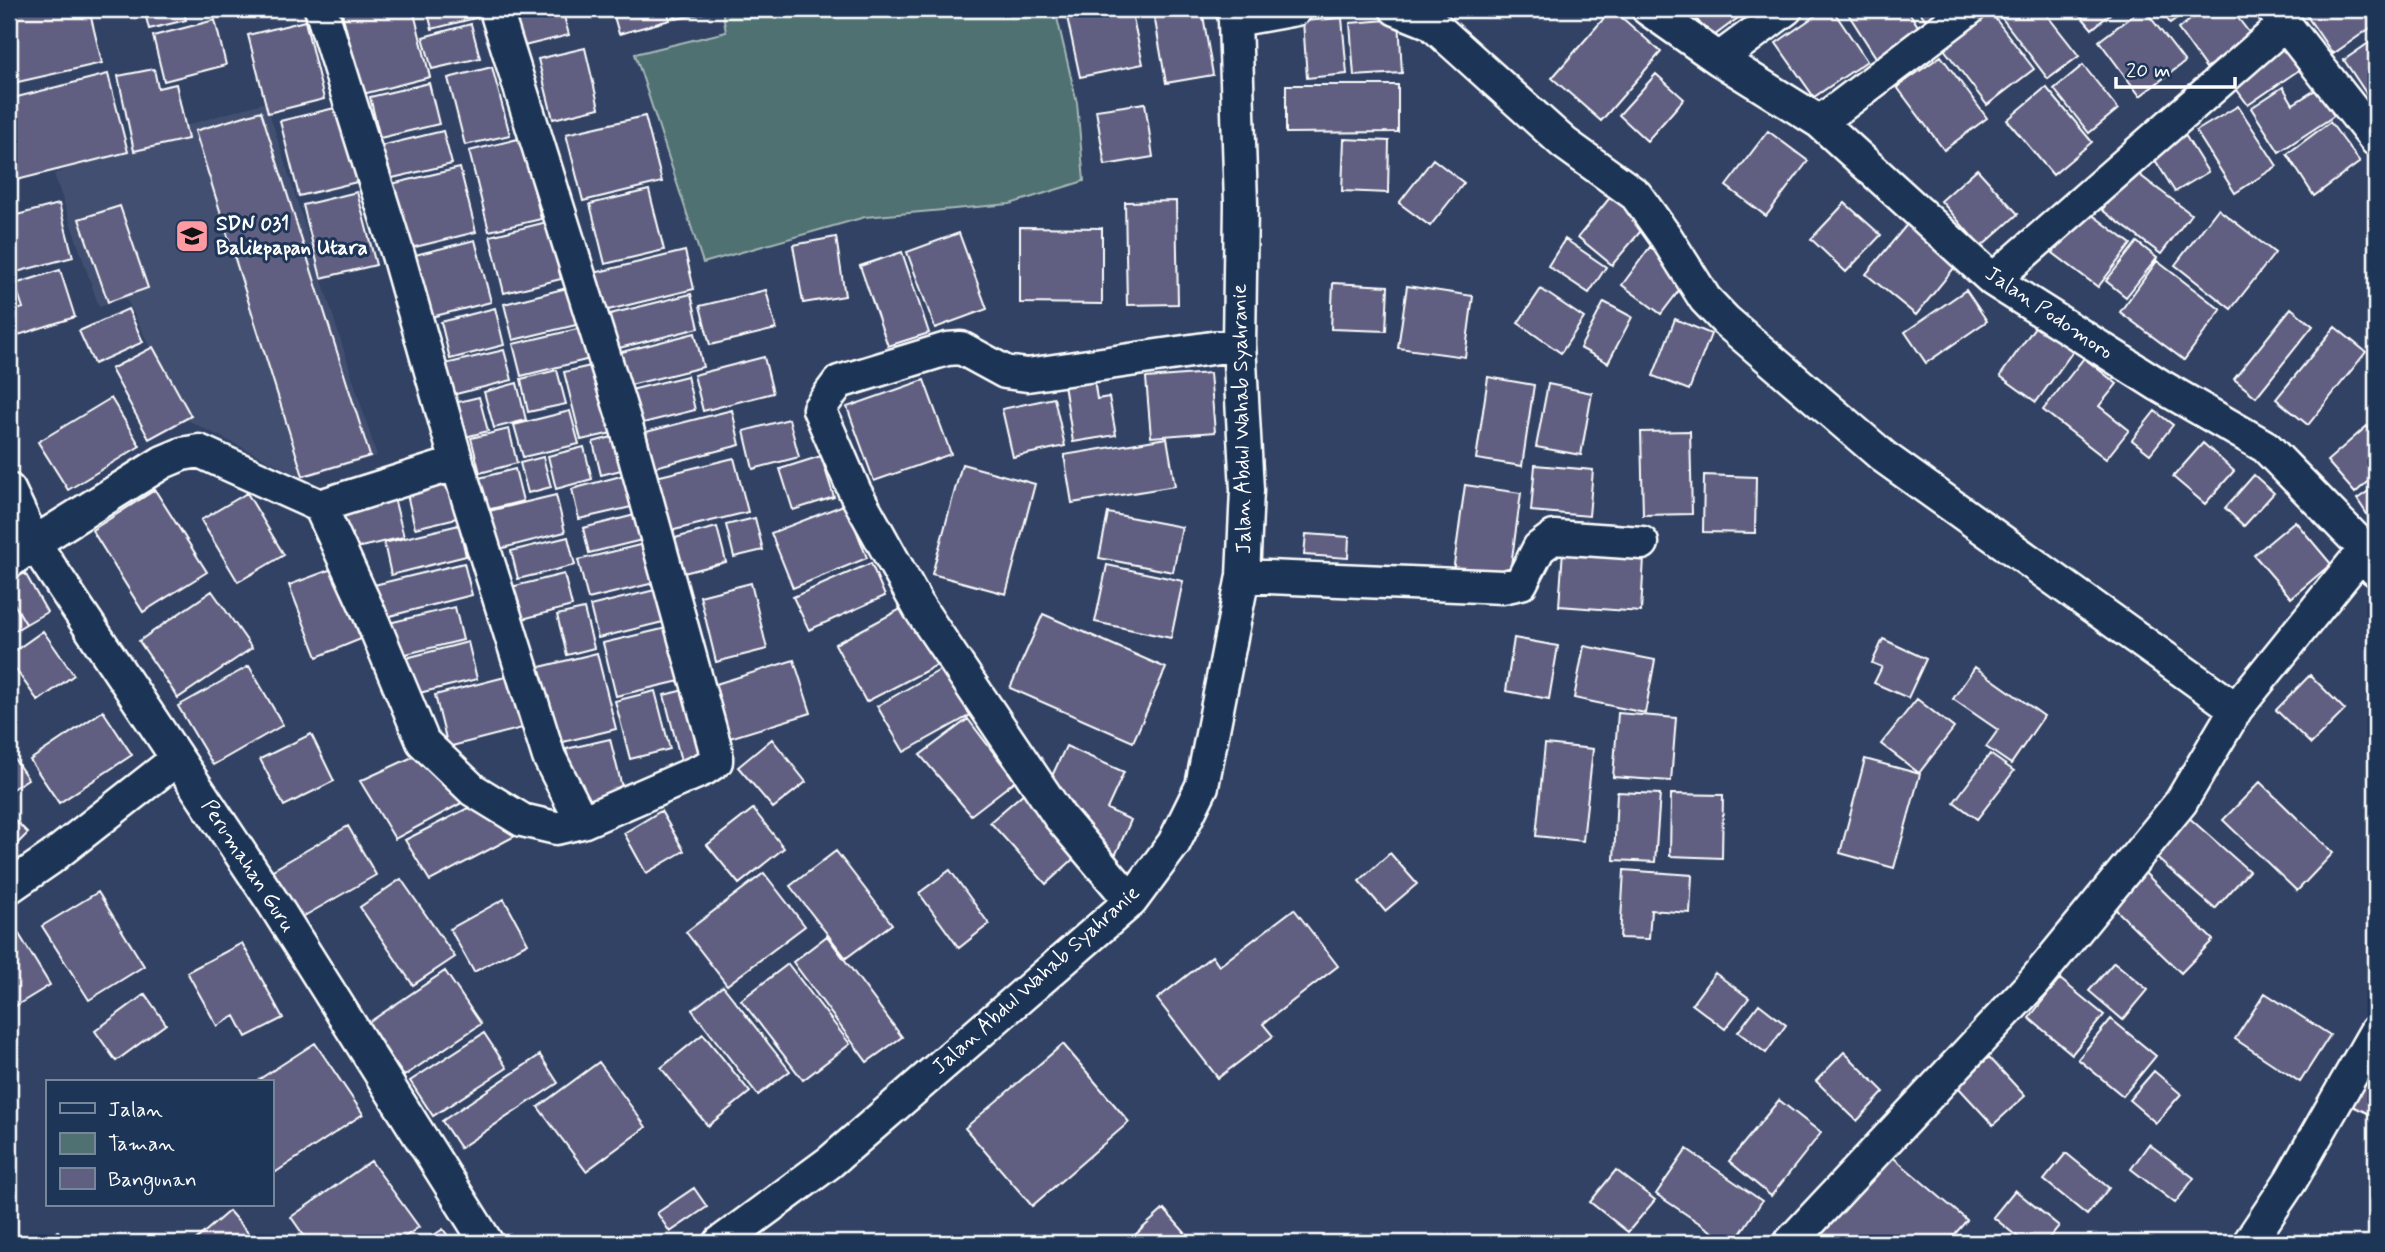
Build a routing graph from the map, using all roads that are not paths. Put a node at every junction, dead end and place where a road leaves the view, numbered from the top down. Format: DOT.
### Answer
graph roads {
  1 [pos="321,9"];
  2 [pos="498,9"];
  3 [pos="1296,9"];
  4 [pos="1396,9"];
  5 [pos="1648,9"];
  6 [pos="1786,9"];
  7 [pos="1969,9"];
  8 [pos="1234,14"];
  9 [pos="2279,17"];
  10 [pos="1719,59"];
  11 [pos="1820,122"];
  12 [pos="2376,140"];
  13 [pos="1993,280"];
  14 [pos="1239,344"];
  15 [pos="457,463"];
  16 [pos="9,490"];
  17 [pos="320,506"];
  18 [pos="34,543"];
  19 [pos="1642,543"];
  20 [pos="2371,559"];
  21 [pos="9,562"];
  22 [pos="1243,576"];
  23 [pos="2236,709"];
  24 [pos="177,759"];
  25 [pos="582,822"];
  26 [pos="9,887"];
  27 [pos="1131,901"];
  28 [pos="2376,1031"];
  29 [pos="486,1243"];
  30 [pos="720,1243"];
  31 [pos="1790,1243"];
  32 [pos="2249,1243"];
  1 -- 15 [label="street"];
  2 -- 25 [label="street"];
  3 -- 8 [label="street"];
  4 -- 23 [label="street"];
  5 -- 10 [label="street, Jalan Podomoro"];
  6 -- 10 [label="street"];
  7 -- 11 [label="street"];
  8 -- 14 [label="street, Jalan Abdul Wahab Syahranie"];
  9 -- 12 [label="street"];
  9 -- 13 [label="street"];
  10 -- 11 [label="street, Jalan Podomoro"];
  11 -- 13 [label="street, Jalan Podomoro"];
  13 -- 20 [label="street, Jalan Podomoro"];
  14 -- 22 [label="street, Jalan Abdul Wahab Syahranie"];
  14 -- 27 [label="street"];
  15 -- 17 [label="street"];
  15 -- 25 [label="street"];
  16 -- 18 [label="street, Perumahan Guru"];
  17 -- 18 [label="street"];
  17 -- 25 [label="street"];
  18 -- 21 [label="street"];
  18 -- 24 [label="street, Perumahan Guru"];
  19 -- 22 [label="street"];
  20 -- 23 [label="street"];
  22 -- 27 [label="street, Jalan Abdul Wahab Syahranie"];
  23 -- 31 [label="street"];
  24 -- 26 [label="street"];
  24 -- 29 [label="street, Perumahan Guru"];
  27 -- 30 [label="street, Jalan Abdul Wahab Syahranie"];
  28 -- 32 [label="street"];
}
